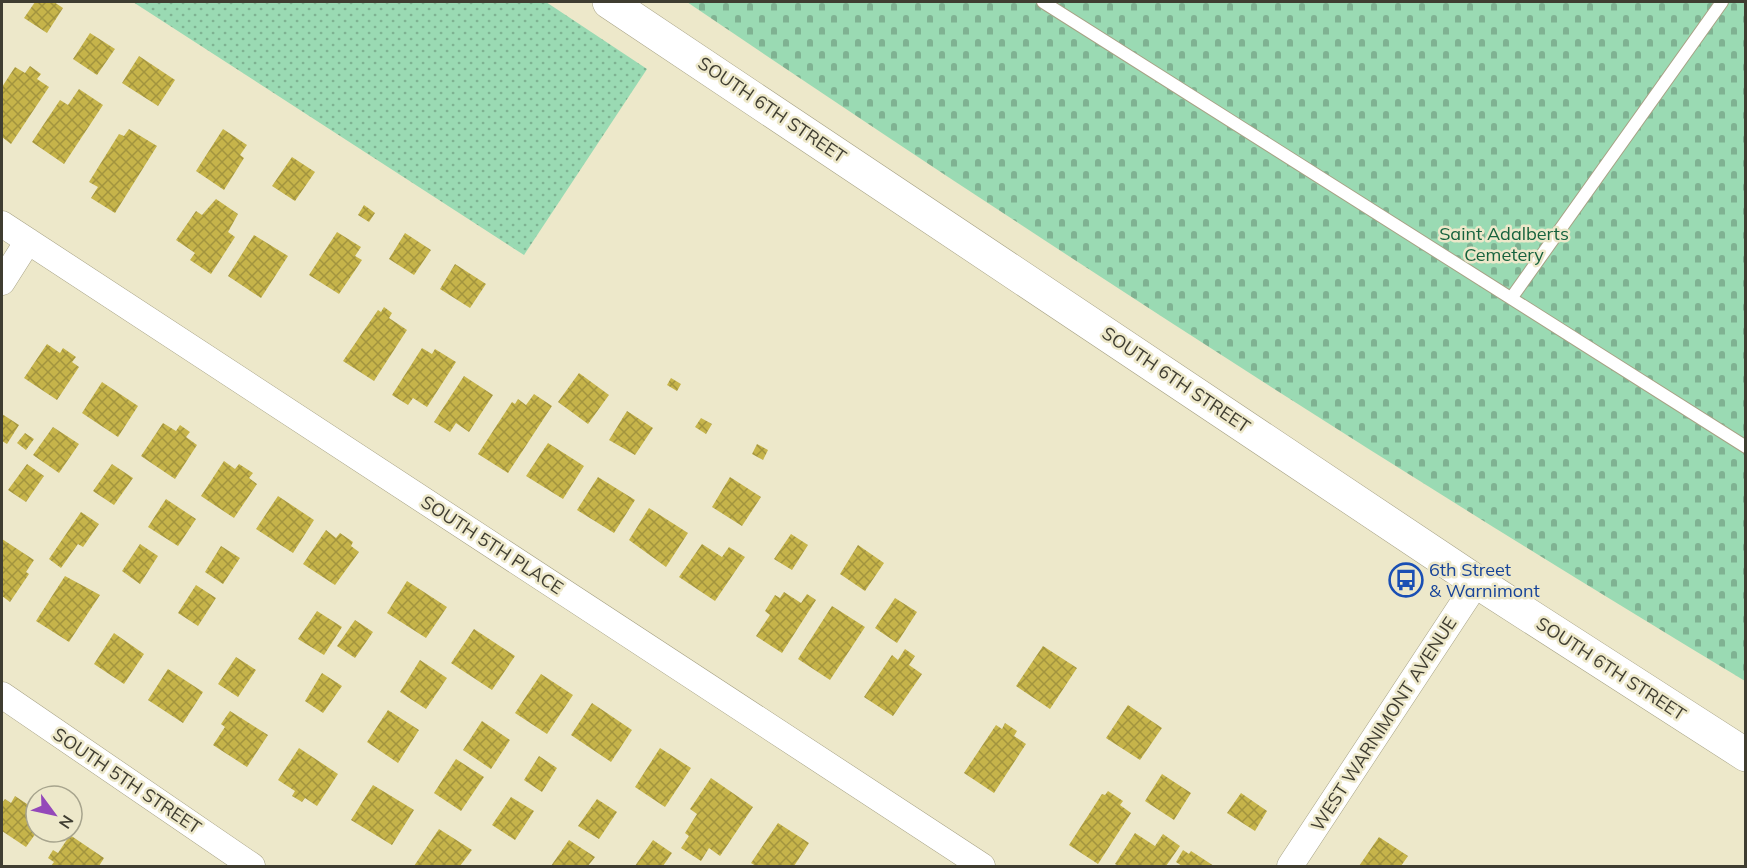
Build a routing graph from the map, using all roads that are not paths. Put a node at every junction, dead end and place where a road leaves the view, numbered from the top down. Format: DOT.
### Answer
graph roads {
  1 [pos="609,2"];
  2 [pos="1043,2"];
  3 [pos="1722,2"];
  4 [pos="2,224"];
  5 [pos="28,241"];
  6 [pos="2,282"];
  7 [pos="1512,297"];
  8 [pos="1746,447"];
  9 [pos="1477,582"];
  10 [pos="2,695"];
  11 [pos="1746,755"];
  12 [pos="252,867"];
  13 [pos="982,867"];
  14 [pos="1290,867"];
  1 -- 9 [label="street, SOUTH 6TH STREET"];
  2 -- 7 [label="lane"];
  3 -- 7 [label="lane"];
  4 -- 5 [label="street, SOUTH 5TH PLACE"];
  5 -- 6 [label="street"];
  5 -- 13 [label="street, SOUTH 5TH PLACE"];
  7 -- 8 [label="lane"];
  9 -- 11 [label="street, SOUTH 6TH STREET"];
  9 -- 14 [label="street, WEST WARNIMONT AVENUE"];
  10 -- 12 [label="street, SOUTH 5TH STREET"];
}
